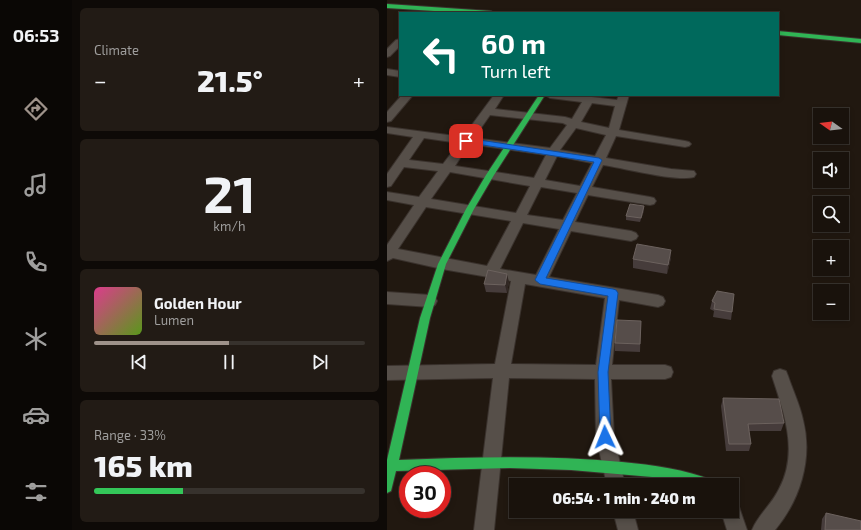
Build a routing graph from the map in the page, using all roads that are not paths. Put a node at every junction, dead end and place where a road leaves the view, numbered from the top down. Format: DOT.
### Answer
graph roads {
  1 [pos="387,6"];
  2 [pos="476,12"];
  3 [pos="779,33"];
  4 [pos="861,41"];
  5 [pos="387,72"];
  6 [pos="399,74"];
  7 [pos="498,96"];
  8 [pos="541,96"];
  9 [pos="557,96"];
  10 [pos="405,98"];
  11 [pos="387,100"];
  12 [pos="588,100"];
  13 [pos="623,100"];
  14 [pos="488,111"];
  15 [pos="529,115"];
  16 [pos="387,119"];
  17 [pos="575,124"];
  18 [pos="387,130"];
  19 [pos="613,132"];
  20 [pos="421,134"];
  21 [pos="466,141"];
  22 [pos="685,144"];
  23 [pos="509,146"];
  24 [pos="553,152"];
  25 [pos="599,160"];
  26 [pos="401,163"];
  27 [pos="446,168"];
  28 [pos="690,174"];
  29 [pos="490,175"];
  30 [pos="387,183"];
  31 [pos="536,183"];
  32 [pos="584,191"];
  33 [pos="387,196"];
  34 [pos="423,201"];
  35 [pos="650,201"];
  36 [pos="470,209"];
  37 [pos="519,217"];
  38 [pos="567,225"];
  39 [pos="631,236"];
  40 [pos="388,253"];
  41 [pos="442,264"];
  42 [pos="491,273"];
  43 [pos="519,278"];
  44 [pos="540,280"];
  45 [pos="613,293"];
  46 [pos="387,298"];
  47 [pos="430,301"];
  48 [pos="658,301"];
  49 [pos="502,371"];
  50 [pos="603,372"];
  51 [pos="665,372"];
  52 [pos="387,373"];
  53 [pos="413,373"];
  54 [pos="780,376"];
  55 [pos="491,464"];
  56 [pos="611,465"];
  57 [pos="390,466"];
  58 [pos="614,478"];
  59 [pos="687,478"];
  60 [pos="387,487"];
  61 [pos="625,518"];
  62 [pos="733,518"];
  63 [pos="483,530"];
  64 [pos="628,530"];
  65 [pos="737,530"];
  66 [pos="762,530"];
  1 -- 2 [label="street"];
  3 -- 4 [label="street"];
  5 -- 6 [label="street"];
  7 -- 14 [label="street"];
  8 -- 15 [label="street"];
  9 -- 12 [label="street"];
  10 -- 11 [label="street"];
  10 -- 16 [label="street"];
  12 -- 13 [label="street"];
  12 -- 17 [label="street"];
  13 -- 19 [label="street"];
  14 -- 15 [label="street"];
  14 -- 21 [label="street"];
  15 -- 17 [label="street"];
  15 -- 23 [label="street"];
  17 -- 19 [label="street"];
  17 -- 24 [label="street"];
  18 -- 20 [label="street"];
  19 -- 22 [label="street"];
  19 -- 25 [label="street"];
  20 -- 21 [label="street"];
  20 -- 26 [label="street"];
  21 -- 23 [label="street"];
  21 -- 27 [label="street"];
  23 -- 24 [label="street"];
  23 -- 29 [label="street"];
  24 -- 25 [label="street"];
  24 -- 31 [label="street"];
  25 -- 28 [label="street"];
  25 -- 32 [label="street"];
  26 -- 27 [label="street"];
  26 -- 30 [label="street"];
  27 -- 29 [label="street"];
  27 -- 34 [label="street"];
  29 -- 31 [label="street"];
  29 -- 36 [label="street"];
  31 -- 32 [label="street"];
  31 -- 37 [label="street"];
  32 -- 35 [label="street"];
  32 -- 38 [label="street"];
  33 -- 34 [label="street"];
  34 -- 36 [label="street"];
  34 -- 40 [label="street"];
  36 -- 37 [label="street"];
  36 -- 41 [label="street"];
  37 -- 38 [label="street"];
  37 -- 42 [label="street"];
  38 -- 39 [label="street"];
  38 -- 44 [label="street"];
  40 -- 41 [label="street"];
  41 -- 42 [label="street"];
  41 -- 47 [label="street"];
  42 -- 43 [label="street"];
  43 -- 44 [label="street"];
  43 -- 49 [label="street"];
  44 -- 45 [label="street"];
  45 -- 48 [label="street"];
  45 -- 50 [label="street"];
  46 -- 47 [label="street"];
  47 -- 53 [label="street"];
  49 -- 50 [label="street"];
  49 -- 53 [label="street"];
  49 -- 55 [label="street"];
  50 -- 51 [label="street"];
  50 -- 56 [label="street"];
  52 -- 53 [label="street"];
  53 -- 57 [label="street"];
  54 -- 66 [label="street"];
  55 -- 56 [label="street"];
  55 -- 57 [label="street"];
  55 -- 63 [label="street"];
  56 -- 58 [label="street"];
  56 -- 59 [label="street"];
  57 -- 60 [label="street"];
  61 -- 64 [label="street"];
  62 -- 65 [label="street"];
}
